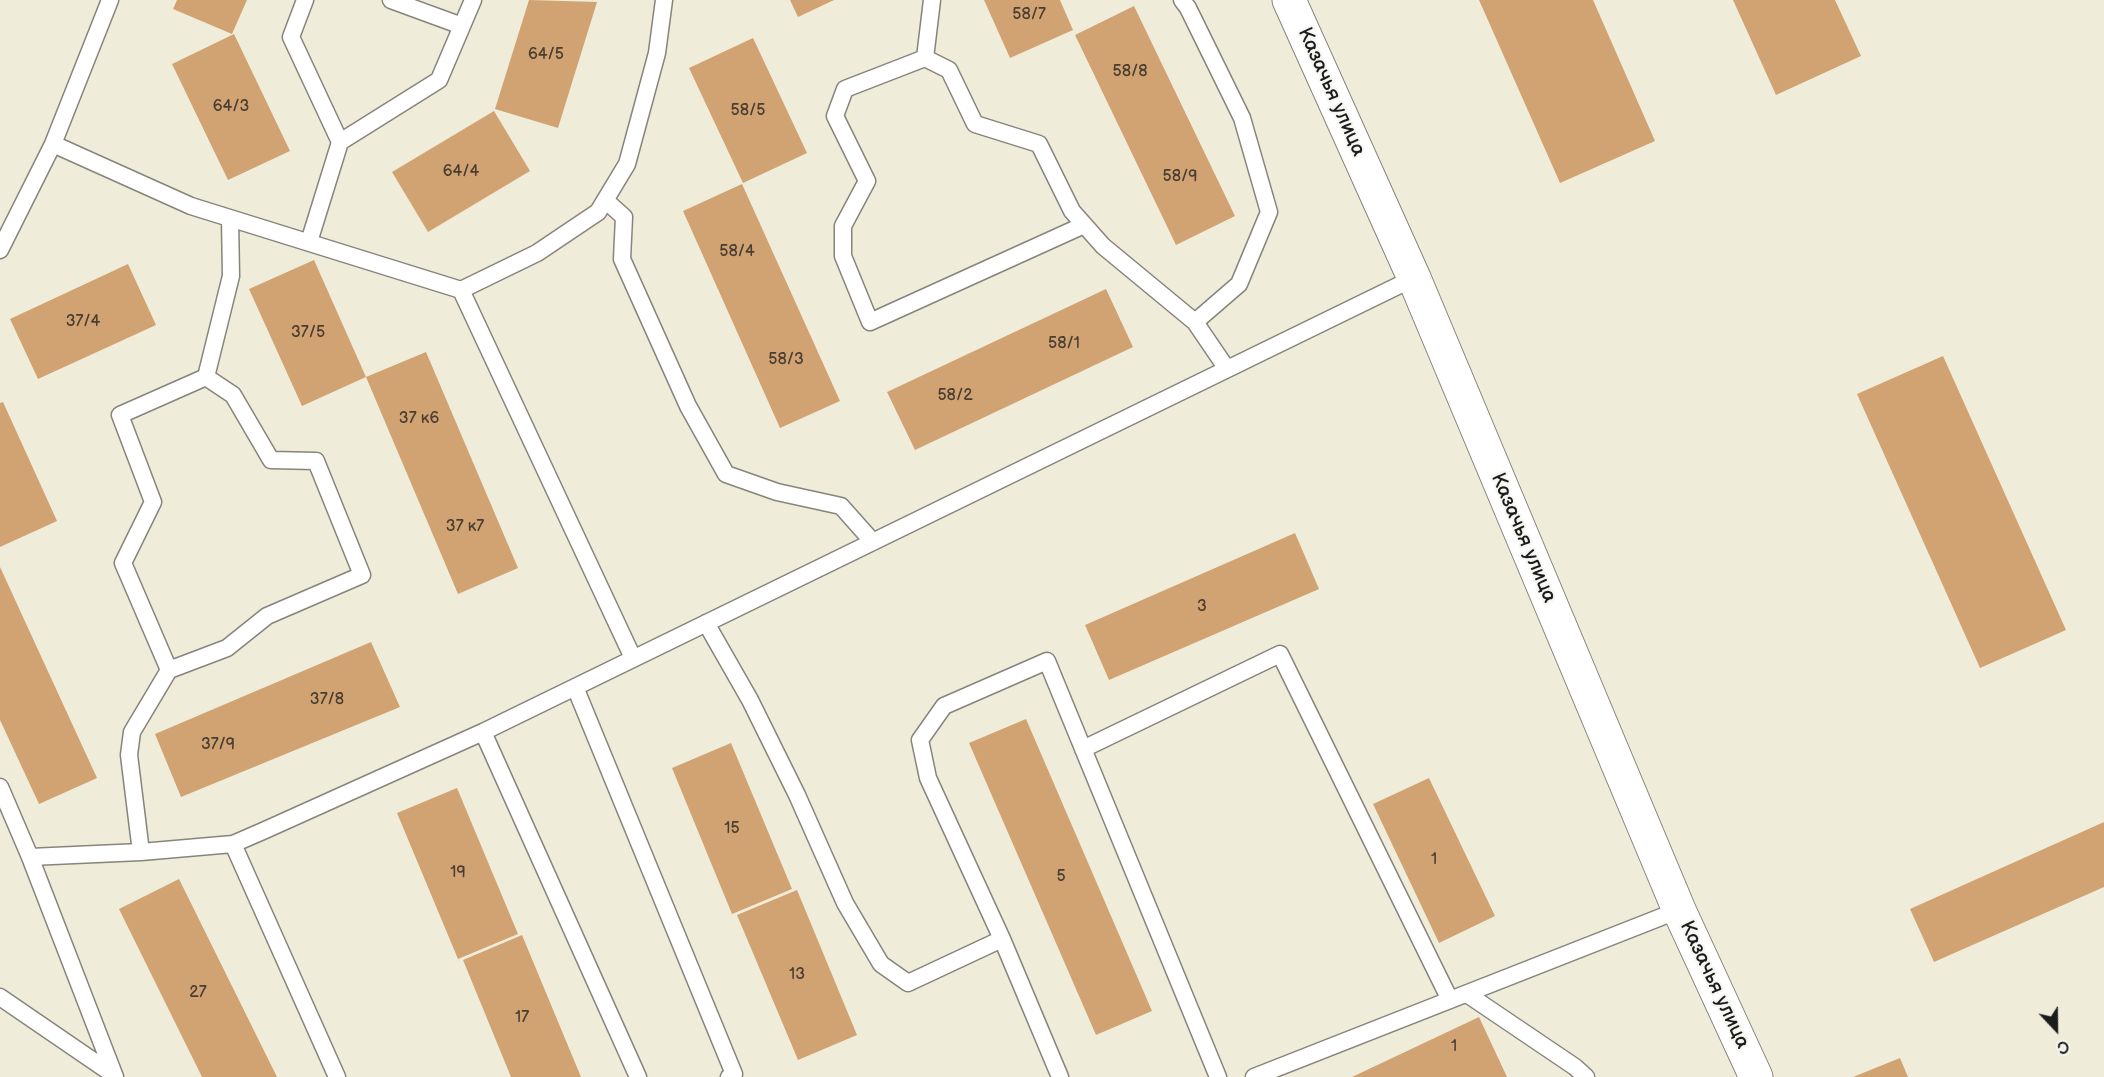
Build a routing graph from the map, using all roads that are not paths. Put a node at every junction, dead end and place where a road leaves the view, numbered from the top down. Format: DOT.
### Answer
graph roads {
  1 [pos="110,0"];
  2 [pos="305,0"];
  3 [pos="391,0"];
  4 [pos="473,0"];
  5 [pos="664,0"];
  6 [pos="932,0"];
  7 [pos="1182,0"];
  8 [pos="1289,0"];
  9 [pos="462,26"];
  10 [pos="925,58"];
  11 [pos="340,142"];
  12 [pos="53,144"];
  13 [pos="605,200"];
  14 [pos="230,219"];
  15 [pos="1084,225"];
  16 [pos="309,242"];
  17 [pos="0,250"];
  18 [pos="1414,278"];
  19 [pos="460,290"];
  20 [pos="1195,322"];
  21 [pos="1227,369"];
  22 [pos="206,377"];
  23 [pos="873,542"];
  24 [pos="706,623"];
  25 [pos="633,658"];
  26 [pos="169,670"];
  27 [pos="575,687"];
  28 [pos="483,732"];
  29 [pos="1083,748"];
  30 [pos="0,787"];
  31 [pos="233,844"];
  32 [pos="141,852"];
  33 [pos="30,857"];
  34 [pos="1679,910"];
  35 [pos="1002,939"];
  36 [pos="1467,994"];
  37 [pos="0,997"];
  38 [pos="1450,1000"];
  39 [pos="114,1076"];
  40 [pos="337,1077"];
  41 [pos="638,1077"];
  42 [pos="729,1077"];
  43 [pos="1060,1077"];
  44 [pos="1218,1077"];
  45 [pos="1254,1077"];
  46 [pos="1586,1077"];
  47 [pos="1756,1077"];
  1 -- 12 [label="lane"];
  2 -- 11 [label="lane"];
  3 -- 9 [label="lane"];
  4 -- 9 [label="lane"];
  5 -- 13 [label="lane"];
  6 -- 10 [label="lane"];
  7 -- 20 [label="lane"];
  8 -- 18 [label="street, Казачья улица"];
  9 -- 11 [label="lane"];
  10 -- 15 [label="lane"];
  10 -- 15 [label="lane"];
  11 -- 16 [label="lane"];
  12 -- 14 [label="lane"];
  12 -- 17 [label="lane"];
  13 -- 19 [label="lane"];
  13 -- 23 [label="lane"];
  14 -- 16 [label="lane"];
  14 -- 22 [label="lane"];
  15 -- 20 [label="lane"];
  16 -- 19 [label="lane"];
  18 -- 21 [label="lane"];
  18 -- 34 [label="street, Казачья улица"];
  19 -- 25 [label="lane"];
  20 -- 21 [label="lane"];
  21 -- 23 [label="lane"];
  22 -- 26 [label="lane"];
  22 -- 26 [label="lane"];
  23 -- 24 [label="lane"];
  24 -- 25 [label="lane"];
  24 -- 35 [label="lane"];
  25 -- 27 [label="lane"];
  26 -- 32 [label="lane"];
  27 -- 28 [label="lane"];
  27 -- 42 [label="lane"];
  28 -- 31 [label="lane"];
  28 -- 41 [label="lane"];
  29 -- 35 [label="lane"];
  29 -- 38 [label="lane"];
  29 -- 44 [label="lane"];
  30 -- 33 [label="lane"];
  31 -- 32 [label="lane"];
  31 -- 40 [label="lane"];
  32 -- 33 [label="lane"];
  33 -- 39 [label="lane"];
  34 -- 36 [label="lane"];
  34 -- 47 [label="street, Казачья улица"];
  35 -- 43 [label="lane"];
  36 -- 38 [label="lane"];
  36 -- 46 [label="lane"];
  37 -- 39 [label="lane"];
  38 -- 45 [label="lane"];
}
